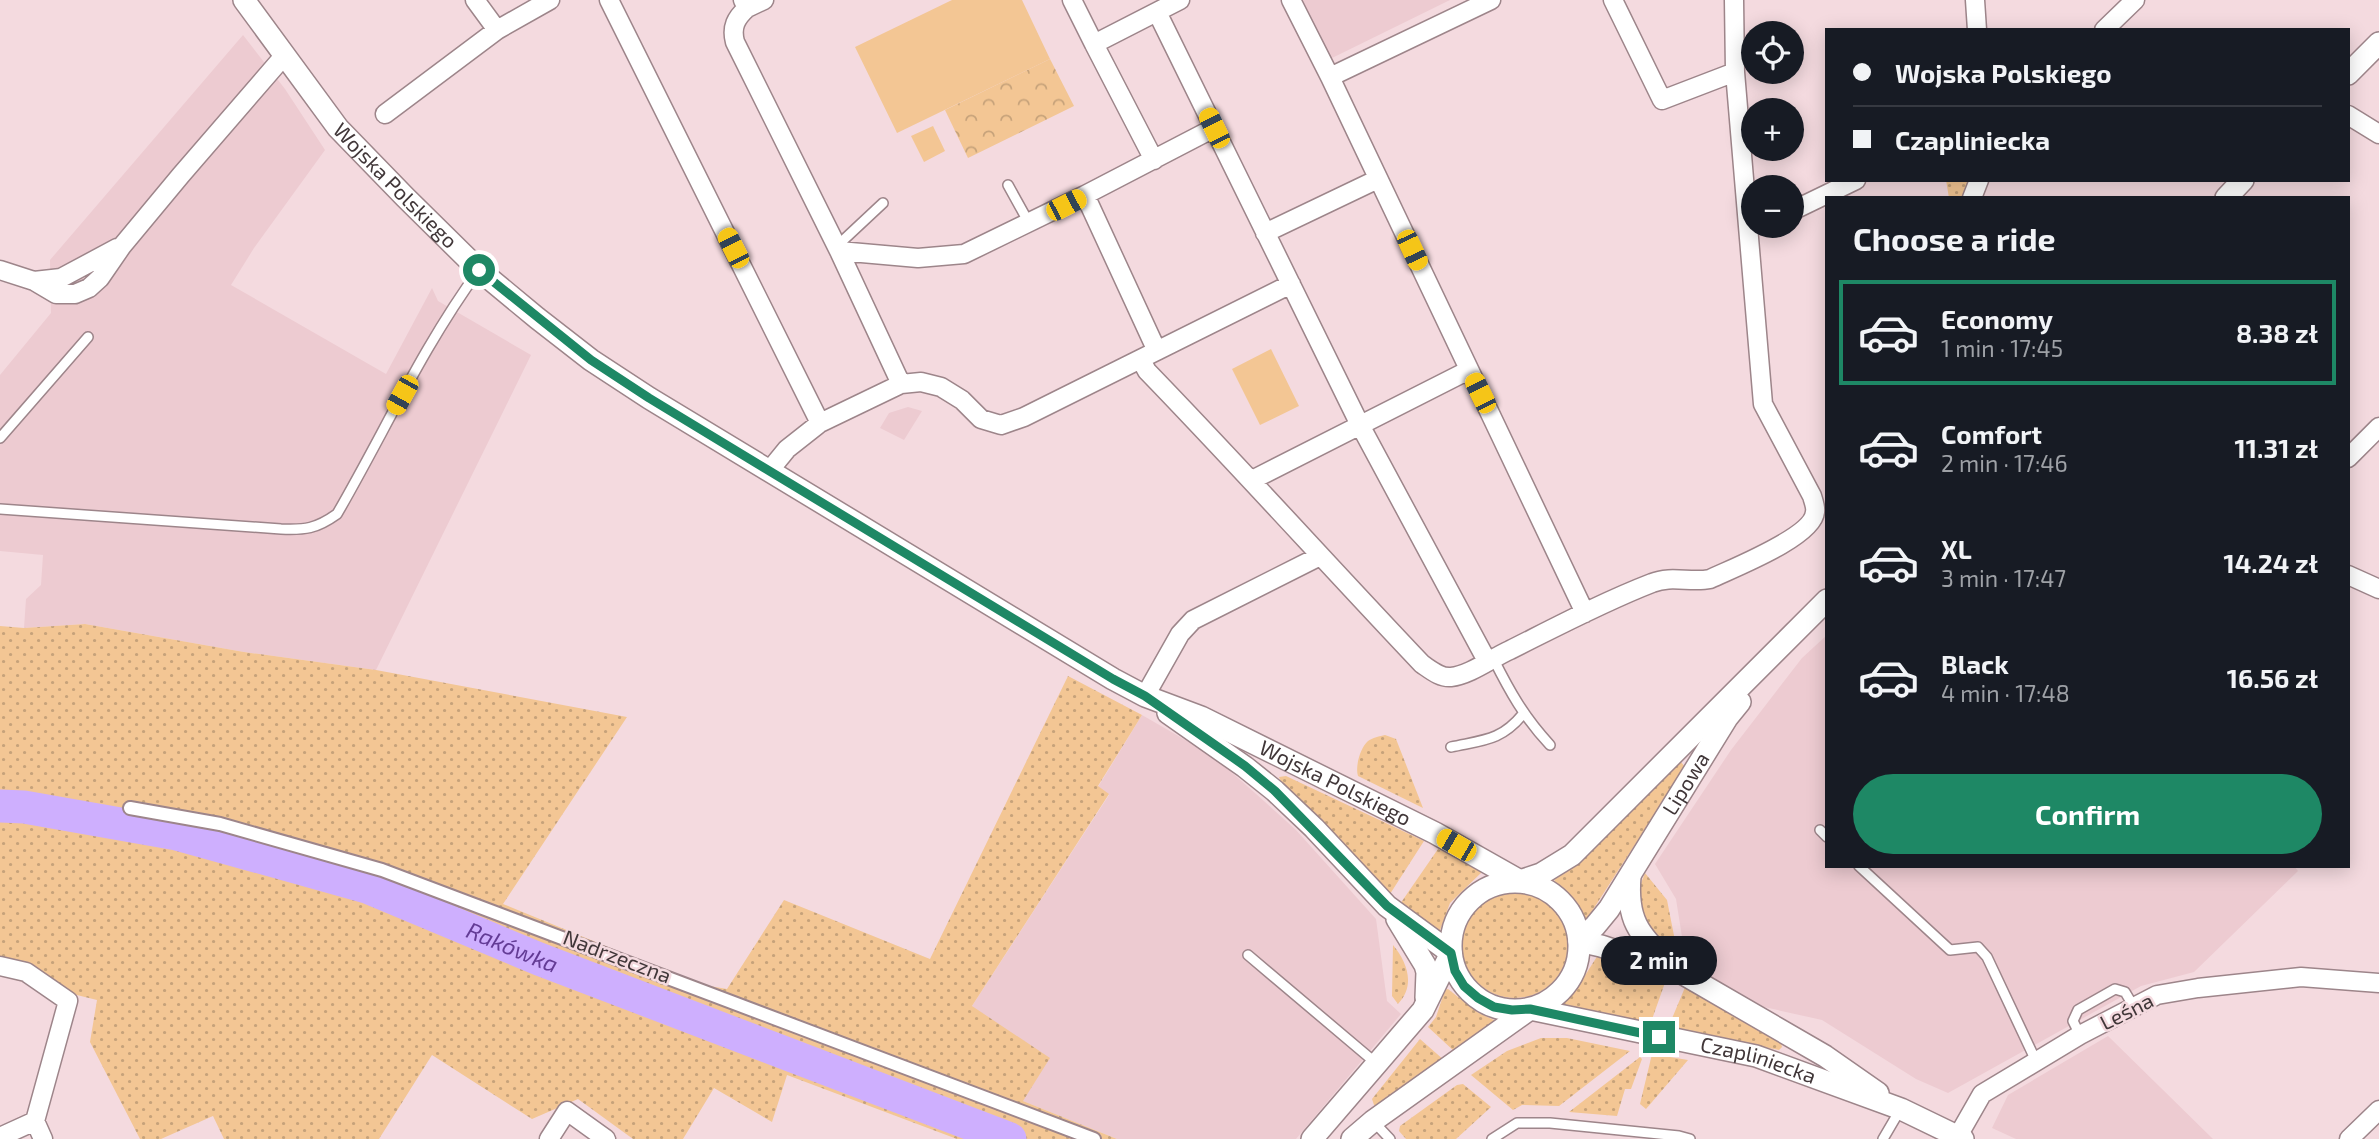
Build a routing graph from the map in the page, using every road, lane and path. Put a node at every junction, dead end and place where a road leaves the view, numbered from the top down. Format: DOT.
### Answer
graph roads {
  1 [pos="244,0"];
  2 [pos="475,0"];
  3 [pos="550,0"];
  4 [pos="609,0"];
  5 [pos="764,0"];
  6 [pos="1072,0"];
  7 [pos="1181,0"];
  8 [pos="1291,0"];
  9 [pos="1491,0"];
  10 [pos="1613,0"];
  11 [pos="1734,0"];
  12 [pos="1975,0"];
  13 [pos="2135,0"];
  14 [pos="745,4"];
  15 [pos="1157,12"];
  16 [pos="1977,28"];
  17 [pos="2106,28"];
  18 [pos="497,30"];
  19 [pos="2379,43"];
  20 [pos="1094,44"];
  21 [pos="284,57"];
  22 [pos="1735,72"];
  23 [pos="2350,72"];
  24 [pos="1329,77"];
  25 [pos="385,114"];
  26 [pos="2350,116"];
  27 [pos="1214,128"];
  28 [pos="2379,134"];
  29 [pos="1154,160"];
  30 [pos="1746,175"];
  31 [pos="1378,179"];
  32 [pos="1852,182"];
  33 [pos="2241,182"];
  34 [pos="1008,185"];
  35 [pos="1085,195"];
  36 [pos="2228,196"];
  37 [pos="883,203"];
  38 [pos="1804,205"];
  39 [pos="1029,223"];
  40 [pos="1265,233"];
  41 [pos="1752,238"];
  42 [pos="838,249"];
  43 [pos="0,270"];
  44 [pos="479,270"];
  45 [pos="1291,284"];
  46 [pos="88,337"];
  47 [pos="1156,349"];
  48 [pos="1141,360"];
  49 [pos="1469,370"];
  50 [pos="901,384"];
  51 [pos="820,423"];
  52 [pos="1360,425"];
  53 [pos="2379,427"];
  54 [pos="0,438"];
  55 [pos="2350,456"];
  56 [pos="769,471"];
  57 [pos="1252,480"];
  58 [pos="0,509"];
  59 [pos="1320,556"];
  60 [pos="2350,576"];
  61 [pos="2379,589"];
  62 [pos="1825,602"];
  63 [pos="1585,613"];
  64 [pos="1798,629"];
  65 [pos="1490,660"];
  66 [pos="1145,696"];
  67 [pos="1523,714"];
  68 [pos="1550,745"];
  69 [pos="1451,747"];
  70 [pos="130,808"];
  71 [pos="1861,868"];
  72 [pos="1630,874"];
  73 [pos="1520,881"];
  74 [pos="1387,906"];
  75 [pos="1579,941"];
  76 [pos="1451,953"];
  77 [pos="1248,955"];
  78 [pos="1,968"];
  79 [pos="1675,970"];
  80 [pos="2379,983"];
  81 [pos="2134,1007"];
  82 [pos="1530,1009"];
  83 [pos="1423,1010"];
  84 [pos="2080,1035"];
  85 [pos="2036,1061"];
  86 [pos="1378,1065"];
  87 [pos="1901,1109"];
  88 [pos="2379,1110"];
  89 [pos="35,1121"];
  90 [pos="1373,1121"];
  91 [pos="0,1136"];
  92 [pos="1678,1137"];
  93 [pos="1960,1138"];
  94 [pos="43,1139"];
  95 [pos="549,1139"];
  96 [pos="606,1139"];
  97 [pos="1094,1139"];
  98 [pos="1312,1139"];
  99 [pos="1352,1139"];
  100 [pos="1390,1139"];
  101 [pos="1492,1139"];
  102 [pos="1690,1139"];
  103 [pos="1884,1139"];
  104 [pos="2349,1139"];
  1 -- 21 [label="street, Wojska Polskiego"];
  2 -- 18 [label="street"];
  3 -- 18 [label="street"];
  4 -- 51 [label="street"];
  5 -- 14 [label="street"];
  6 -- 20 [label="street"];
  7 -- 15 [label="street"];
  8 -- 24 [label="street"];
  9 -- 24 [label="street"];
  10 -- 22 [label="street"];
  11 -- 22 [label="street"];
  12 -- 16 [label="street"];
  13 -- 17 [label="street"];
  14 -- 42 [label="street"];
  15 -- 20 [label="street"];
  15 -- 27 [label="street"];
  18 -- 25 [label="street"];
  19 -- 23 [label="street"];
  20 -- 29 [label="street"];
  21 -- 43 [label="street"];
  21 -- 44 [label="street, Wojska Polskiego"];
  22 -- 30 [label="street"];
  24 -- 31 [label="street"];
  26 -- 28 [label="street"];
  27 -- 29 [label="street"];
  27 -- 40 [label="street"];
  29 -- 35 [label="street"];
  31 -- 40 [label="street"];
  31 -- 49 [label="street"];
  32 -- 38 [label="street"];
  33 -- 36 [label="street"];
  34 -- 39 [label="lane"];
  35 -- 39 [label="street"];
  35 -- 47 [label="street"];
  37 -- 42 [label="lane"];
  39 -- 42 [label="street"];
  40 -- 45 [label="street"];
  41 -- 63 [label="street"];
  42 -- 50 [label="street"];
  44 -- 56 [label="street, Wojska Polskiego"];
  44 -- 58 [label="lane"];
  45 -- 47 [label="street"];
  45 -- 52 [label="street"];
  46 -- 54 [label="lane"];
  47 -- 48 [label="street"];
  48 -- 50 [label="street"];
  48 -- 57 [label="street"];
  49 -- 52 [label="street"];
  49 -- 63 [label="street"];
  50 -- 51 [label="street"];
  51 -- 56 [label="street"];
  52 -- 57 [label="street"];
  52 -- 65 [label="street"];
  53 -- 55 [label="street"];
  56 -- 66 [label="street, Wojska Polskiego"];
  57 -- 59 [label="street"];
  59 -- 65 [label="street"];
  59 -- 66 [label="street"];
  60 -- 61 [label="street"];
  62 -- 64 [label="street, Lipowa"];
  63 -- 65 [label="street"];
  64 -- 72 [label="street, Lipowa"];
  64 -- 73 [label="street, Lipowa"];
  65 -- 67 [label="lane"];
  66 -- 73 [label="street, Wojska Polskiego"];
  66 -- 74 [label="street, Wojska Polskiego"];
  67 -- 68 [label="lane"];
  67 -- 69 [label="lane"];
  70 -- 97 [label="street, Nadrzeczna"];
  71 -- 85 [label="lane"];
  72 -- 75 [label="street, Lipowa"];
  72 -- 79 [label="street"];
  73 -- 75 [label="street"];
  73 -- 76 [label="street"];
  74 -- 76 [label="street, Wojska Polskiego"];
  74 -- 83 [label="street"];
  75 -- 79 [label="street, Czapliniecka"];
  75 -- 82 [label="street"];
  76 -- 82 [label="street"];
  76 -- 83 [label="street"];
  77 -- 86 [label="lane"];
  78 -- 89 [label="street"];
  79 -- 87 [label="street, Czapliniecka"];
  80 -- 81 [label="street, Leśna"];
  81 -- 84 [label="street, Leśna"];
  81 -- 84 [label="lane"];
  82 -- 87 [label="street, Czapliniecka"];
  82 -- 90 [label="street"];
  83 -- 86 [label="street"];
  84 -- 85 [label="street, Leśna"];
  85 -- 93 [label="street, Leśna"];
  86 -- 98 [label="street"];
  87 -- 93 [label="street, Czapliniecka"];
  87 -- 103 [label="lane"];
  88 -- 104 [label="street"];
  89 -- 91 [label="street"];
  89 -- 94 [label="street"];
  90 -- 99 [label="street"];
  90 -- 100 [label="lane"];
  92 -- 101 [label="lane"];
  92 -- 102 [label="lane"];
  95 -- 96 [label="street"];
}
